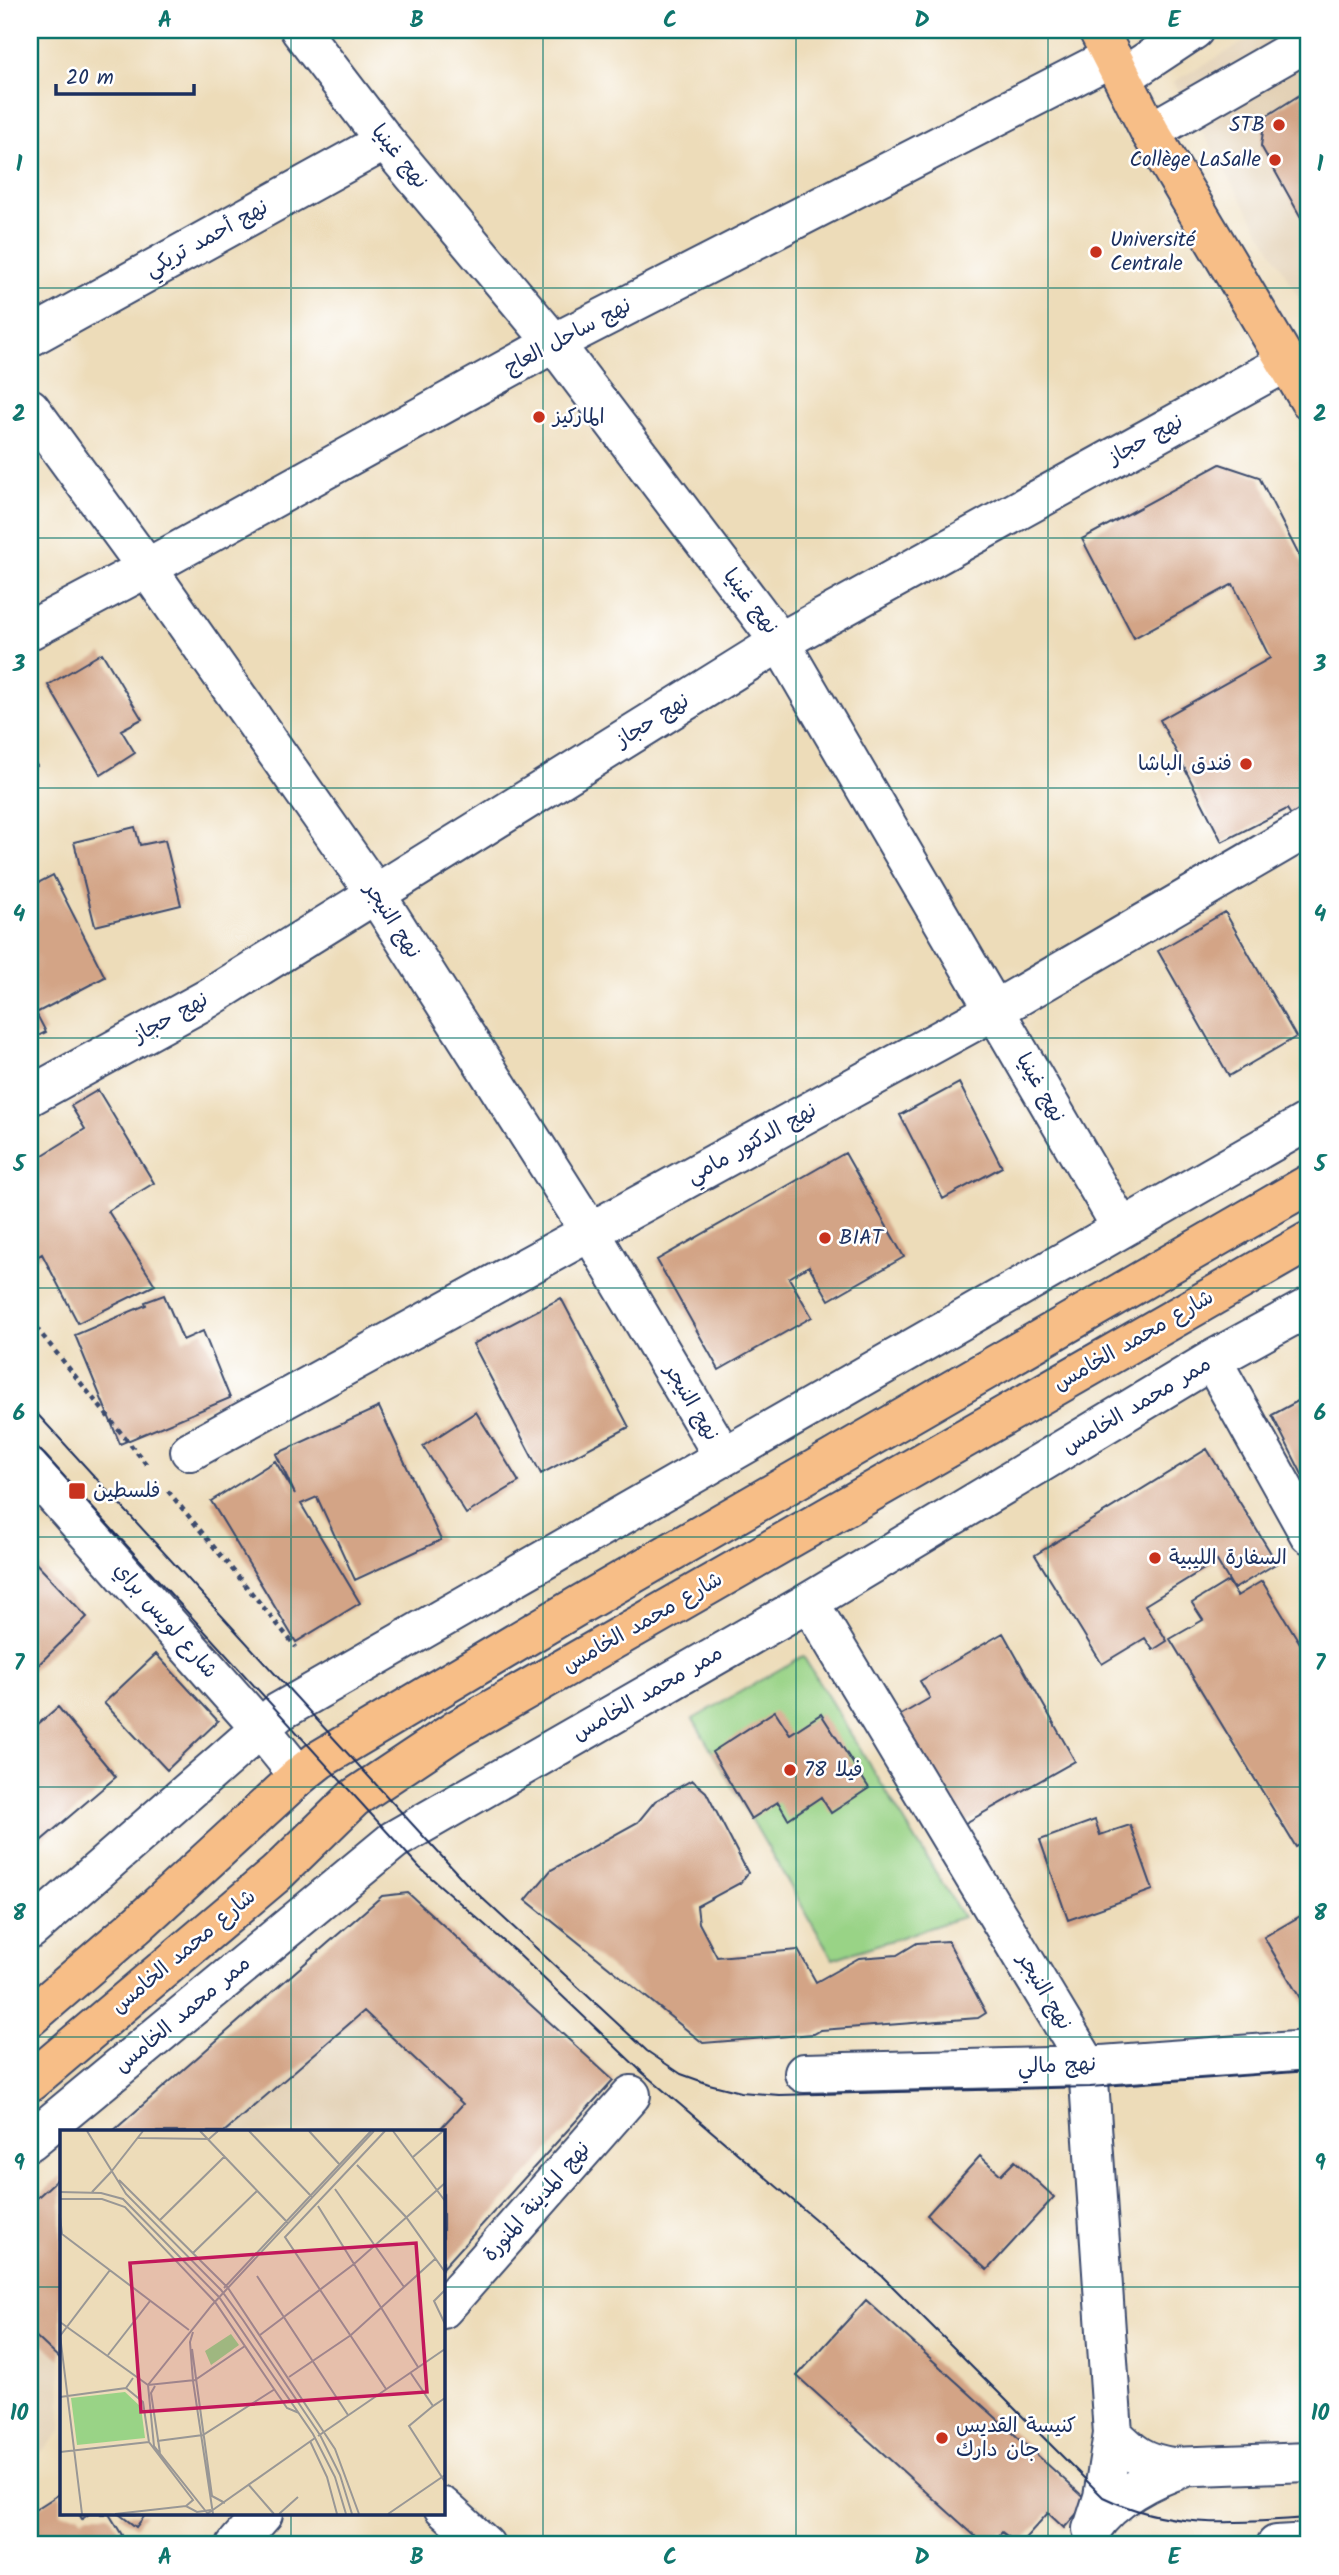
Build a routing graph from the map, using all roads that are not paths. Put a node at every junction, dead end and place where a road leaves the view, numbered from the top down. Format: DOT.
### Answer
graph roads {
  1 [pos="300,30"];
  2 [pos="1194,30"];
  3 [pos="1309,41"];
  4 [pos="1111,55"];
  5 [pos="1150,132"];
  6 [pos="385,141"];
  7 [pos="30,337"];
  8 [pos="554,342"];
  9 [pos="1287,362"];
  10 [pos="1309,400"];
  11 [pos="30,408"];
  12 [pos="147,568"];
  13 [pos="30,630"];
  14 [pos="780,642"];
  15 [pos="1309,827"];
  16 [pos="375,893"];
  17 [pos="995,1010"];
  18 [pos="30,1096"];
  19 [pos="1309,1121"];
  20 [pos="1309,1184"];
  21 [pos="1121,1227"];
  22 [pos="591,1233"];
  23 [pos="1309,1241"];
  24 [pos="1309,1307"];
  25 [pos="1212,1360"];
  26 [pos="190,1451"];
  27 [pos="723,1456"];
  28 [pos="30,1468"];
  29 [pos="1309,1534"];
  30 [pos="809,1601"];
  31 [pos="260,1728"];
  32 [pos="299,1776"];
  33 [pos="30,1930"];
  34 [pos="30,2017"];
  35 [pos="1309,2050"];
  36 [pos="1088,2066"];
  37 [pos="804,2073"];
  38 [pos="30,2082"];
  39 [pos="631,2095"];
  40 [pos="30,2141"];
  41 [pos="444,2308"];
  42 [pos="1113,2434"];
  43 [pos="1309,2462"];
  44 [pos="1187,2467"];
  45 [pos="444,2508"];
  46 [pos="261,2516"];
  47 [pos="1088,2535"];
  48 [pos="1309,2543"];
  49 [pos="236,2545"];
  50 [pos="485,2545"];
  51 [pos="1276,2545"];
  1 -- 6 [label="street, نهج غينيا"];
  2 -- 4 [label="street, نهج ساحل العاج"];
  3 -- 5 [label="street"];
  4 -- 5 [label="main road"];
  4 -- 8 [label="street, نهج ساحل العاج"];
  5 -- 9 [label="main road"];
  6 -- 7 [label="street, نهج أحمد تريكي"];
  6 -- 8 [label="street, نهج غينيا"];
  8 -- 12 [label="street, نهج ساحل العاج"];
  8 -- 14 [label="street, نهج غينيا"];
  9 -- 10 [label="main road"];
  9 -- 14 [label="street, نهج حجاز"];
  11 -- 12 [label="street, نهج النيجر"];
  12 -- 13 [label="street, نهج ساحل العاج"];
  12 -- 16 [label="street, نهج النيجر"];
  14 -- 16 [label="street, نهج حجاز"];
  14 -- 17 [label="street, نهج غينيا"];
  15 -- 17 [label="street, نهج الدكتور مامي"];
  16 -- 18 [label="street, نهج حجاز"];
  16 -- 22 [label="street, نهج النيجر"];
  17 -- 21 [label="street, نهج غينيا"];
  17 -- 22 [label="street, نهج الدكتور مامي"];
  19 -- 21 [label="street"];
  20 -- 32 [label="main road"];
  21 -- 27 [label="street"];
  22 -- 26 [label="street, نهج الدكتور مامي"];
  22 -- 27 [label="street, نهج النيجر"];
  23 -- 38 [label="main road, شارع محمد الخامس"];
  24 -- 25 [label="street, ممر محمد الخامس"];
  25 -- 29 [label="street"];
  25 -- 30 [label="street, ممر محمد الخامس"];
  27 -- 31 [label="street"];
  28 -- 31 [label="street, شارع لويس براي"];
  30 -- 36 [label="street, نهج النيجر"];
  30 -- 40 [label="street, ممر محمد الخامس"];
  31 -- 32 [label="street, شارع لويس براي"];
  31 -- 33 [label="street"];
  32 -- 34 [label="main road"];
  35 -- 36 [label="street, نهج مالي"];
  36 -- 37 [label="street, نهج مالي"];
  36 -- 42 [label="street, نهج النيجر"];
  39 -- 41 [label="street, نهج المدينة المنورة"];
  42 -- 44 [label="street"];
  42 -- 47 [label="street, نهج النيجر"];
  43 -- 44 [label="street"];
  44 -- 47 [label="street"];
  45 -- 50 [label="street"];
  46 -- 49 [label="street"];
  48 -- 51 [label="street"];
}
